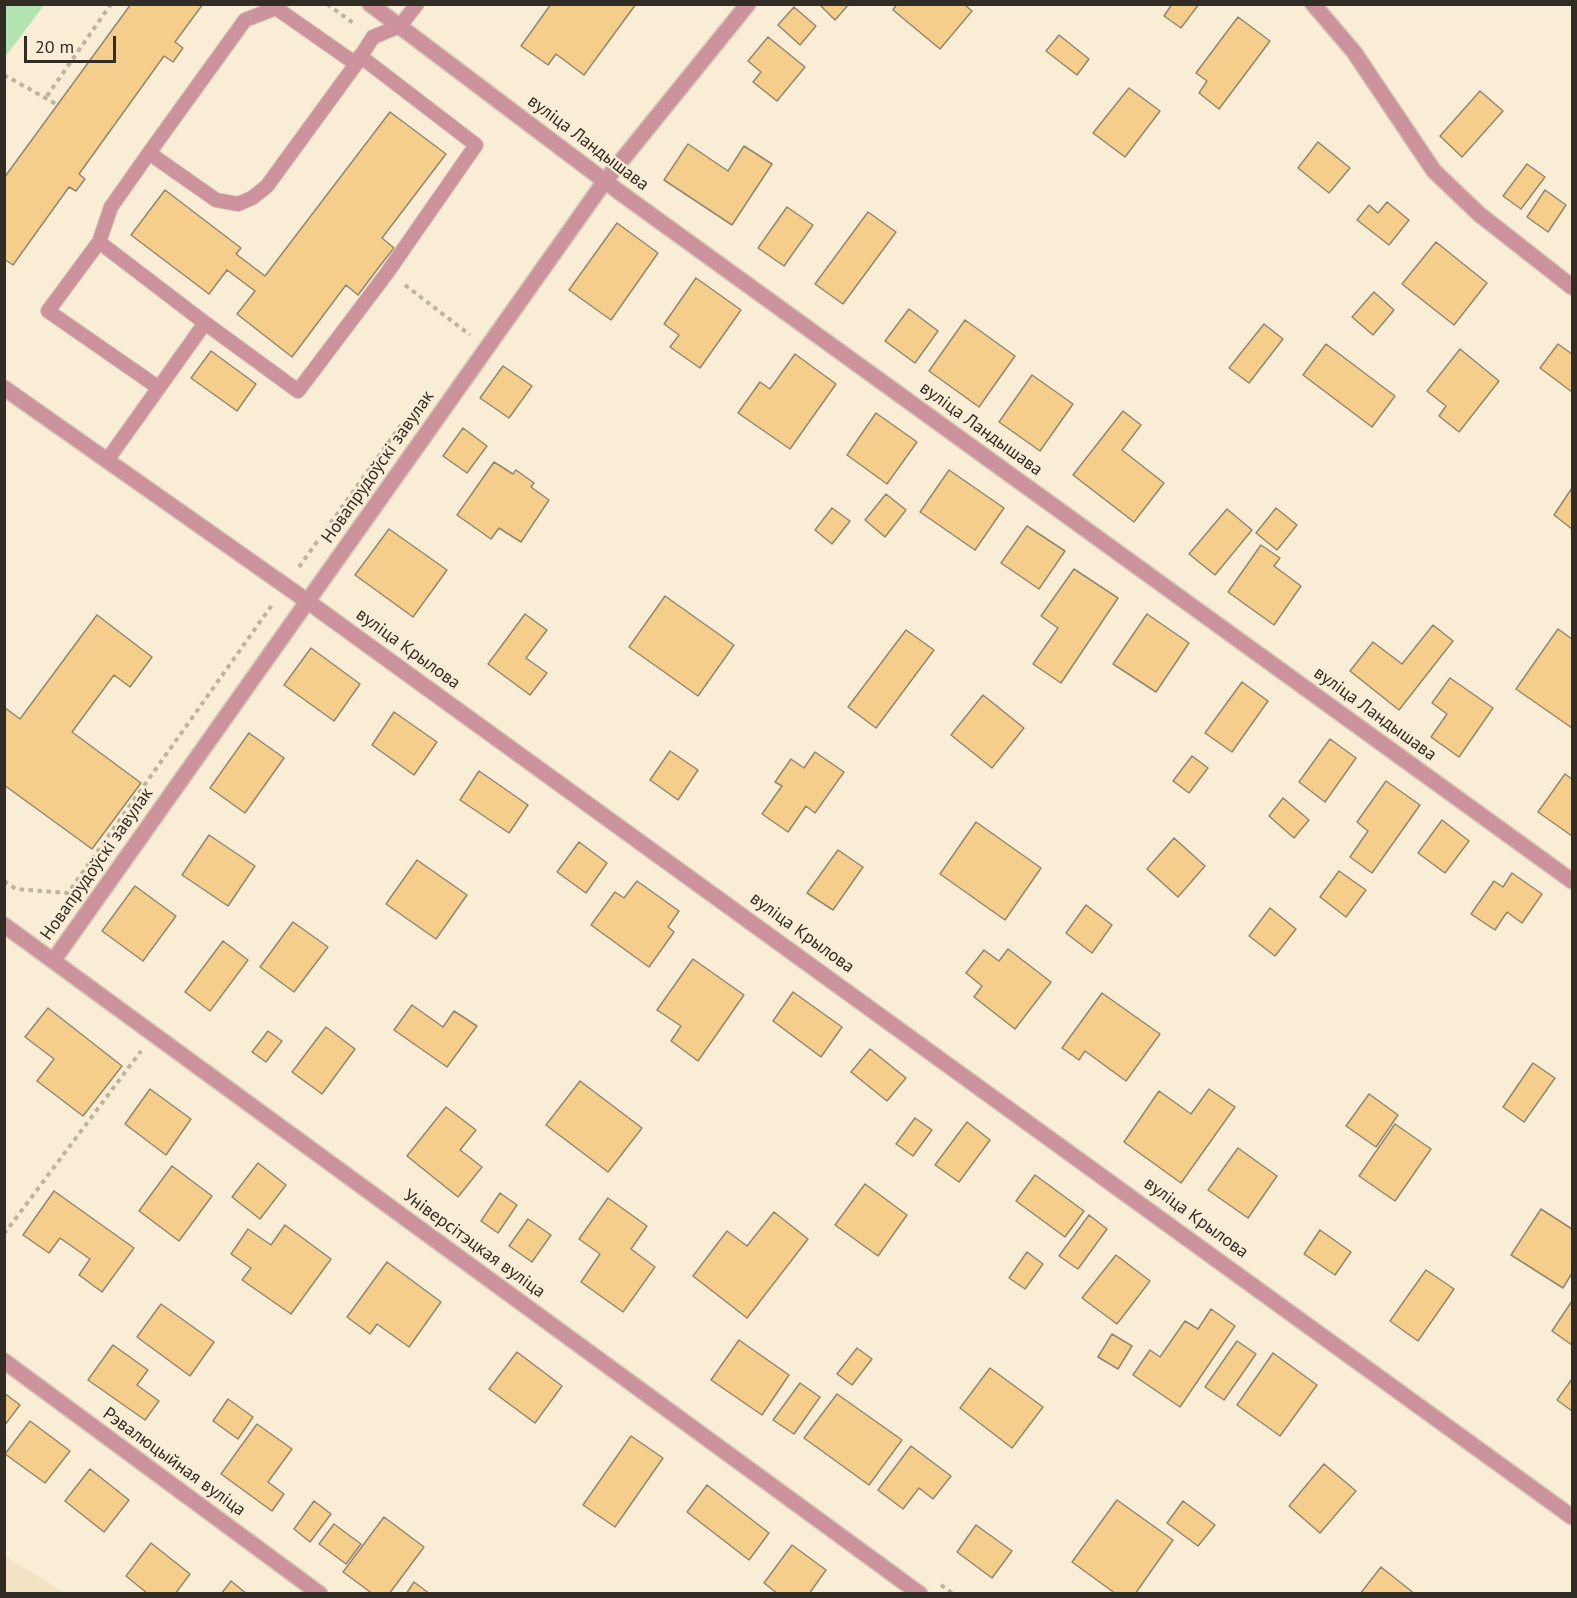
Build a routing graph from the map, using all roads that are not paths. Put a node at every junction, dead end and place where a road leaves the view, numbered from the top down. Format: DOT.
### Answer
graph roads {
  1 [pos="370,4"];
  2 [pos="417,4"];
  3 [pos="748,4"];
  4 [pos="1313,4"];
  5 [pos="400,26"];
  6 [pos="358,60"];
  7 [pos="149,153"];
  8 [pos="605,181"];
  9 [pos="99,242"];
  10 [pos="1572,287"];
  11 [pos="205,322"];
  12 [pos="4,388"];
  13 [pos="159,388"];
  14 [pos="108,459"];
  15 [pos="307,601"];
  16 [pos="1572,881"];
  17 [pos="4,925"];
  18 [pos="53,961"];
  19 [pos="4,1361"];
  20 [pos="1572,1517"];
  21 [pos="320,1593"];
  22 [pos="920,1593"];
  1 -- 5 [label="street, вуліца Ландышава"];
  2 -- 5 [label="lane"];
  3 -- 8 [label="street, Новапрудоўскі завулак"];
  4 -- 10 [label="street"];
  5 -- 6 [label="lane"];
  5 -- 8 [label="street, вуліца Ландышава"];
  6 -- 7 [label="lane"];
  6 -- 7 [label="lane"];
  6 -- 11 [label="lane"];
  7 -- 9 [label="lane"];
  8 -- 15 [label="street, Новапрудоўскі завулак"];
  8 -- 16 [label="street, вуліца Ландышава"];
  9 -- 11 [label="lane"];
  9 -- 13 [label="lane"];
  11 -- 13 [label="lane"];
  12 -- 14 [label="street, вуліца Крылова"];
  13 -- 14 [label="lane"];
  14 -- 15 [label="street, вуліца Крылова"];
  15 -- 18 [label="street, Новапрудоўскі завулак"];
  15 -- 20 [label="street, вуліца Крылова"];
  17 -- 18 [label="street, Універсітэцкая вуліца"];
  18 -- 22 [label="street, Універсітэцкая вуліца"];
  19 -- 21 [label="street, Рэвалюцыйная вуліца"];
}
